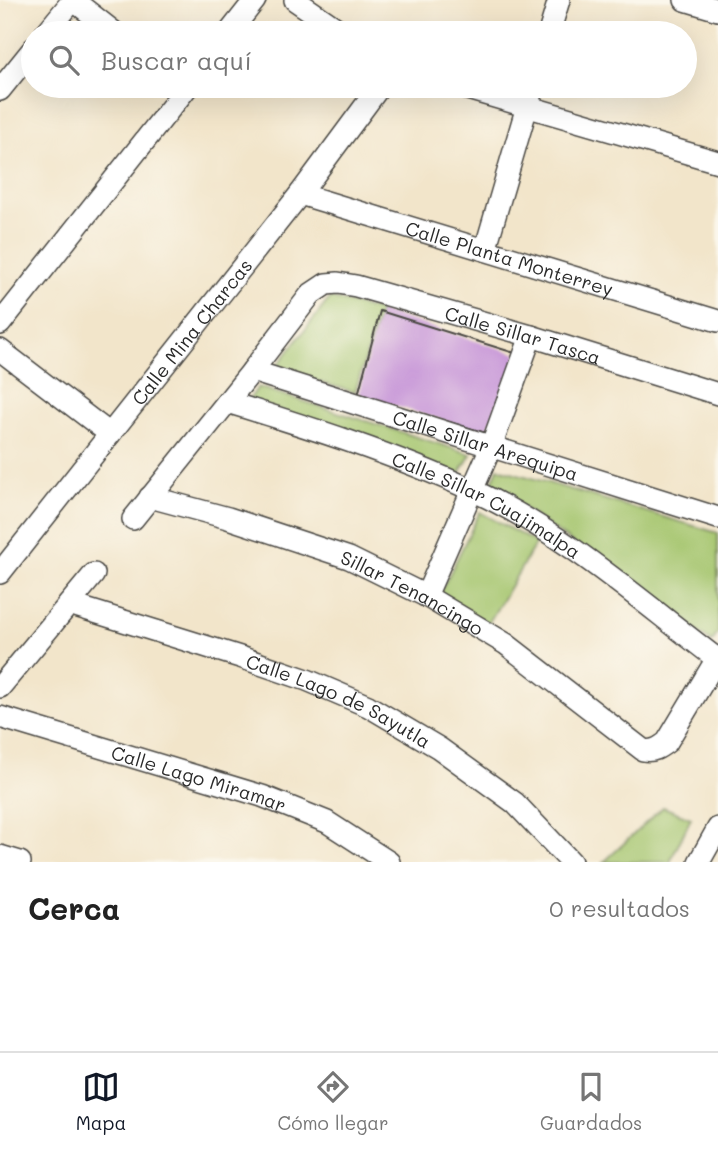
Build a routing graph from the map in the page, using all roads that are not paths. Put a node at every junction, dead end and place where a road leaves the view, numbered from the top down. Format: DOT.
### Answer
graph roads {
  1 [pos="73,0"];
  2 [pos="255,0"];
  3 [pos="295,0"];
  4 [pos="559,0"];
  5 [pos="685,0"];
  6 [pos="718,10"];
  7 [pos="56,21"];
  8 [pos="100,21"];
  9 [pos="238,21"];
  10 [pos="326,21"];
  11 [pos="553,21"];
  12 [pos="21,64"];
  13 [pos="0,90"];
  14 [pos="176,98"];
  15 [pos="371,98"];
  16 [pos="529,98"];
  17 [pos="536,98"];
  18 [pos="718,162"];
  19 [pos="300,194"];
  20 [pos="485,250"];
  21 [pos="718,321"];
  22 [pos="0,324"];
  23 [pos="531,336"];
  24 [pos="0,350"];
  25 [pos="252,372"];
  26 [pos="718,394"];
  27 [pos="227,402"];
  28 [pos="110,434"];
  29 [pos="491,447"];
  30 [pos="473,490"];
  31 [pos="150,497"];
  32 [pos="718,518"];
  33 [pos="133,519"];
  34 [pos="0,573"];
  35 [pos="94,574"];
  36 [pos="426,596"];
  37 [pos="69,604"];
  38 [pos="718,658"];
  39 [pos="0,687"];
  40 [pos="0,717"];
  41 [pos="718,828"];
  42 [pos="0,856"];
  43 [pos="707,856"];
  44 [pos="20,862"];
  45 [pos="388,862"];
  46 [pos="571,862"];
  1 -- 7 [label="street"];
  1 -- 8 [label="street"];
  2 -- 9 [label="street"];
  3 -- 10 [label="street"];
  4 -- 11 [label="street"];
  5 -- 6 [label="street"];
  12 -- 13 [label="street"];
  14 -- 22 [label="street"];
  15 -- 19 [label="street, Calle Mina Charcas"];
  16 -- 20 [label="street"];
  17 -- 18 [label="street"];
  19 -- 20 [label="street, Calle Planta Monterrey"];
  19 -- 28 [label="street, Calle Mina Charcas"];
  20 -- 21 [label="street, Calle Planta Monterrey"];
  23 -- 25 [label="street, Calle Sillar Tasca"];
  23 -- 26 [label="street, Calle Sillar Tasca"];
  23 -- 29 [label="street"];
  24 -- 28 [label="street"];
  25 -- 27 [label="street"];
  25 -- 29 [label="street, Calle Sillar Arequipa"];
  27 -- 30 [label="street, Calle Sillar Cuajimalpa"];
  27 -- 31 [label="street"];
  28 -- 34 [label="street, Calle Mina Charcas"];
  29 -- 30 [label="street"];
  29 -- 32 [label="street, Calle Sillar Arequipa"];
  30 -- 36 [label="street"];
  30 -- 38 [label="street, Calle Sillar Cuajimalpa"];
  31 -- 33 [label="street"];
  31 -- 36 [label="street, Sillar Tenancingo"];
  35 -- 37 [label="street"];
  36 -- 38 [label="street, Sillar Tenancingo"];
  37 -- 39 [label="street"];
  37 -- 46 [label="street, Calle Lago de Sayutla"];
  40 -- 45 [label="street, Calle Lago Miramar"];
  41 -- 43 [label="street"];
  42 -- 44 [label="street"];
}
